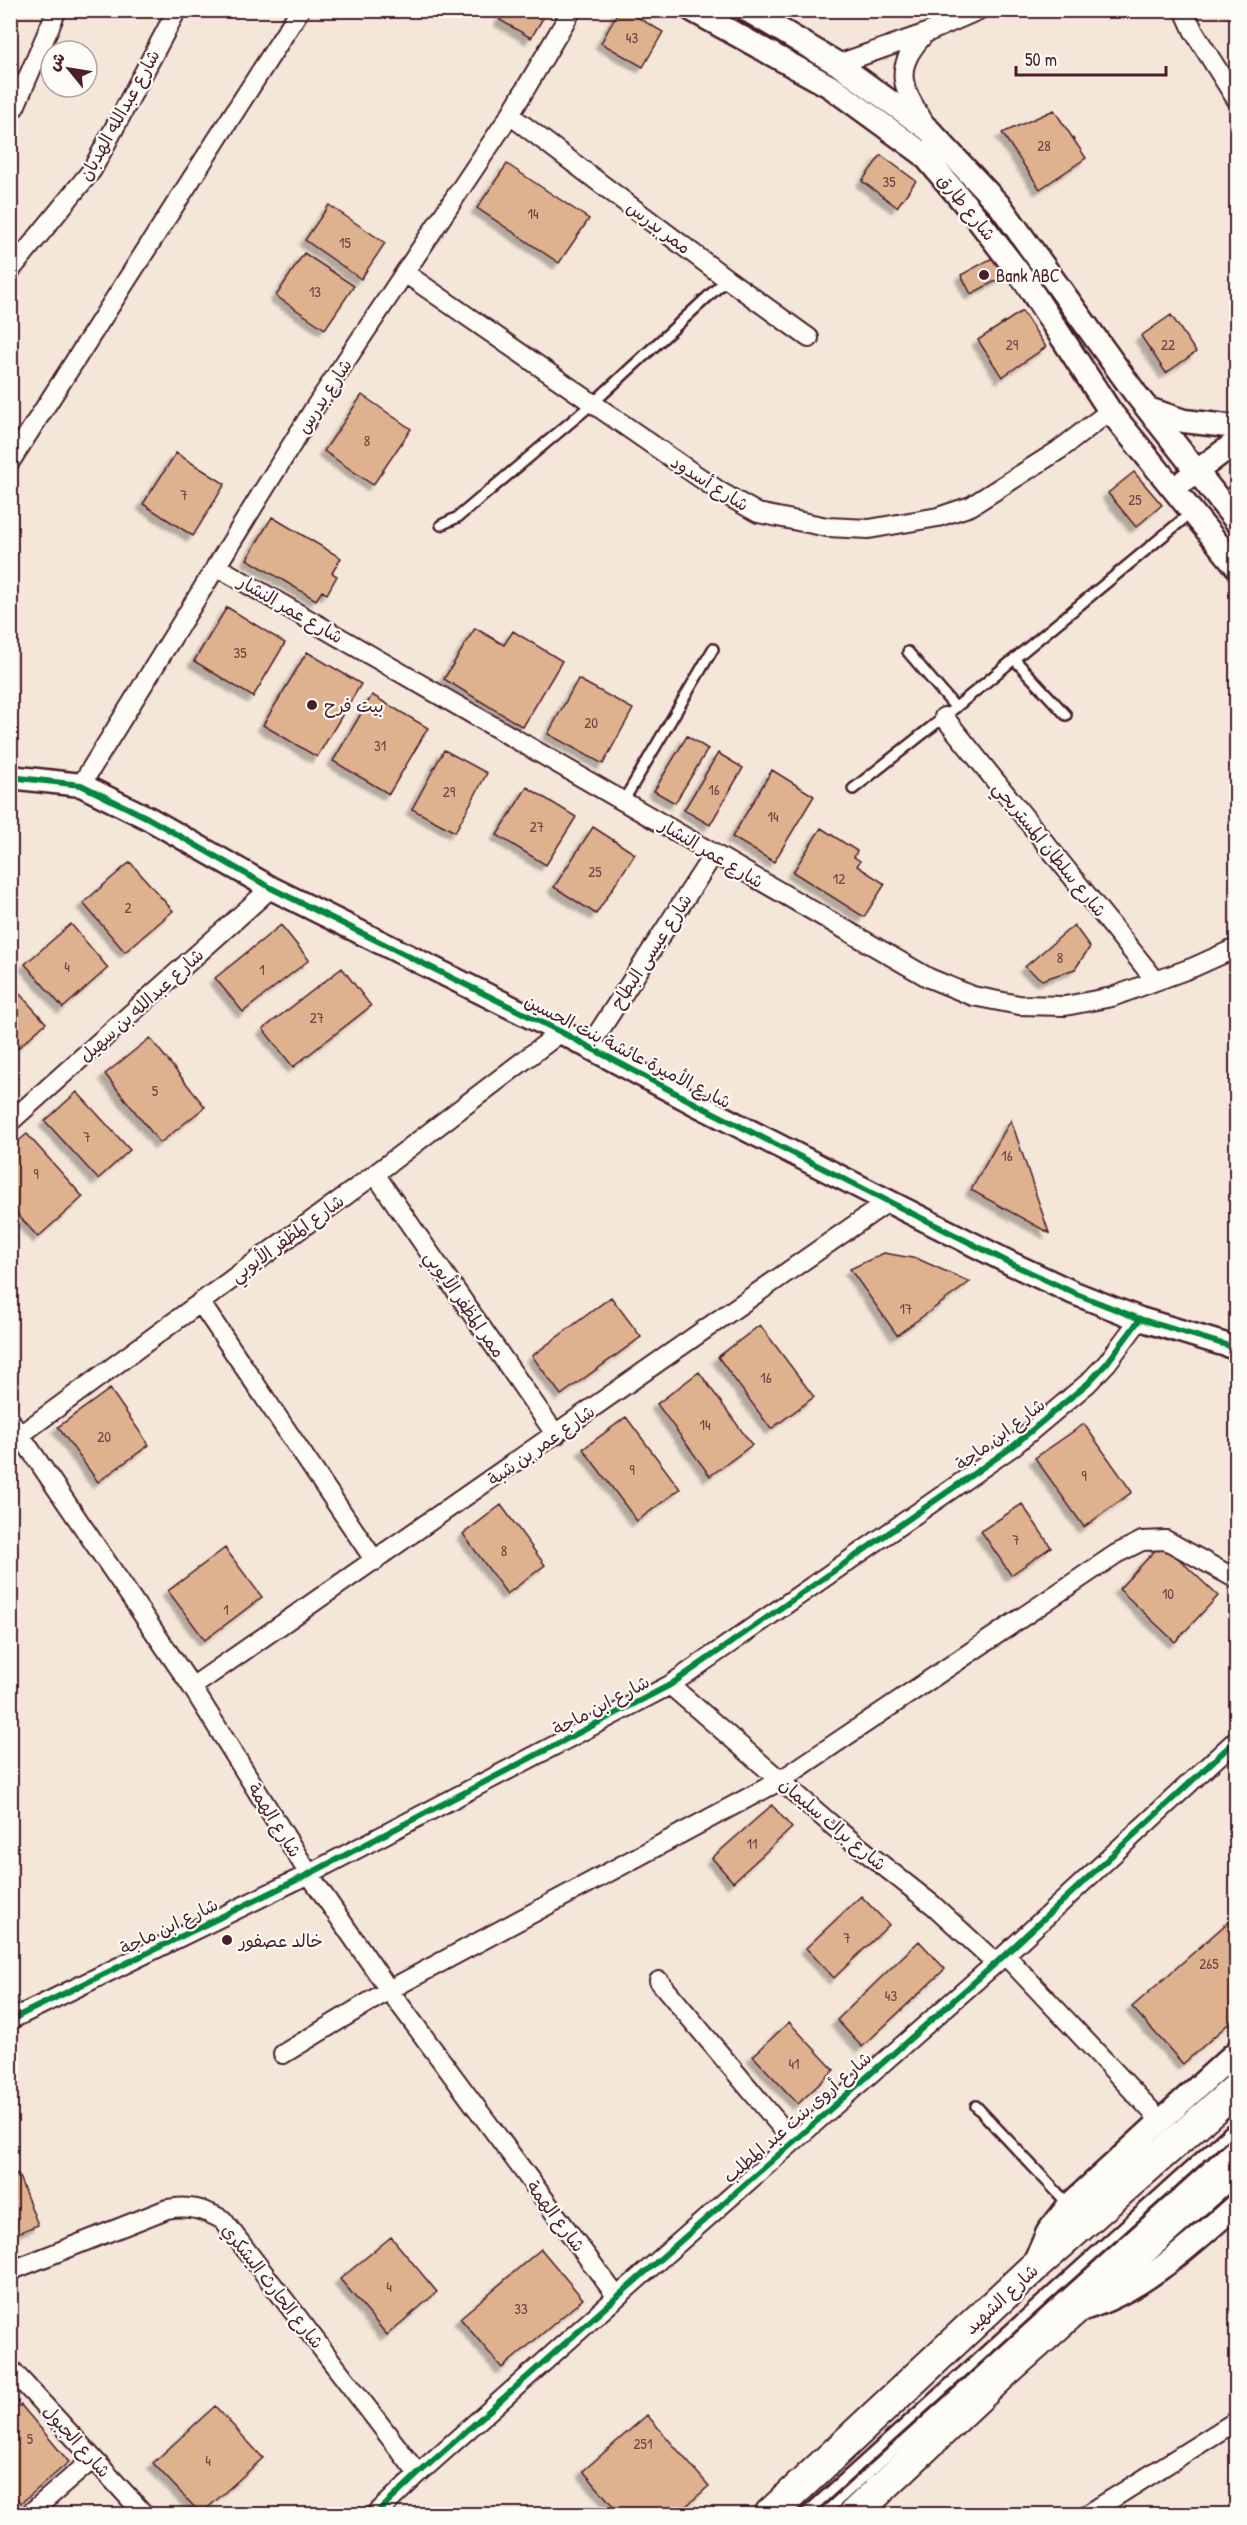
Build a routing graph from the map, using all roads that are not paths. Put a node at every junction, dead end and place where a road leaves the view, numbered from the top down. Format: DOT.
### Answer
graph roads {
  1 [pos="57,10"];
  2 [pos="177,10"];
  3 [pos="300,10"];
  4 [pos="572,10"];
  5 [pos="692,10"];
  6 [pos="747,10"];
  7 [pos="979,10"];
  8 [pos="1184,10"];
  9 [pos="924,34"];
  10 [pos="838,64"];
  11 [pos="1236,99"];
  12 [pos="15,107"];
  13 [pos="510,115"];
  14 [pos="929,130"];
  15 [pos="10,271"];
  16 [pos="405,273"];
  17 [pos="727,279"];
  18 [pos="808,338"];
  19 [pos="592,404"];
  20 [pos="1148,409"];
  21 [pos="1110,411"];
  22 [pos="1236,427"];
  23 [pos="1236,442"];
  24 [pos="10,462"];
  25 [pos="1196,472"];
  26 [pos="1173,488"];
  27 [pos="1192,512"];
  28 [pos="1236,521"];
  29 [pos="441,525"];
  30 [pos="216,566"];
  31 [pos="1236,567"];
  32 [pos="713,649"];
  33 [pos="908,652"];
  34 [pos="1014,659"];
  35 [pos="950,712"];
  36 [pos="1066,715"];
  37 [pos="10,777"];
  38 [pos="81,785"];
  39 [pos="853,789"];
  40 [pos="624,800"];
  41 [pos="713,855"];
  42 [pos="271,888"];
  43 [pos="1236,948"];
  44 [pos="1156,981"];
  45 [pos="561,1032"];
  46 [pos="589,1047"];
  47 [pos="10,1122"];
  48 [pos="375,1174"];
  49 [pos="889,1201"];
  50 [pos="200,1302"];
  51 [pos="1140,1319"];
  52 [pos="1236,1348"];
  53 [pos="14,1432"];
  54 [pos="556,1434"];
  55 [pos="375,1561"];
  56 [pos="1236,1579"];
  57 [pos="670,1685"];
  58 [pos="192,1688"];
  59 [pos="1236,1740"];
  60 [pos="781,1780"];
  61 [pos="309,1874"];
  62 [pos="1000,1959"];
  63 [pos="659,1981"];
  64 [pos="389,1990"];
  65 [pos="10,2020"];
  66 [pos="1236,2052"];
  67 [pos="283,2054"];
  68 [pos="1236,2089"];
  69 [pos="976,2106"];
  70 [pos="1161,2121"];
  71 [pos="1236,2125"];
  72 [pos="793,2141"];
  73 [pos="1236,2142"];
  74 [pos="1236,2166"];
  75 [pos="1068,2205"];
  76 [pos="1236,2205"];
  77 [pos="1032,2269"];
  78 [pos="10,2271"];
  79 [pos="617,2297"];
  80 [pos="1070,2313"];
  81 [pos="10,2368"];
  82 [pos="1236,2421"];
  83 [pos="93,2459"];
  84 [pos="418,2474"];
  85 [pos="29,2514"];
  86 [pos="144,2514"];
  87 [pos="376,2514"];
  88 [pos="770,2514"];
  89 [pos="805,2514"];
  90 [pos="823,2514"];
  91 [pos="854,2514"];
  92 [pos="1088,2514"];
  1 -- 12 [label="street"];
  2 -- 15 [label="street, شارع عبدالله الهدبان"];
  3 -- 24 [label="street"];
  4 -- 13 [label="street, شارع بدرس"];
  5 -- 21 [label="street, شارع طارق"];
  6 -- 10 [label="street, شارع طارق"];
  7 -- 9 [label="street"];
  8 -- 11 [label="street"];
  9 -- 10 [label="street"];
  9 -- 14 [label="street"];
  10 -- 14 [label="street, شارع طارق"];
  13 -- 16 [label="street, شارع بدرس"];
  13 -- 17 [label="street, ممر بدرس"];
  14 -- 20 [label="street, شارع طارق"];
  16 -- 19 [label="street, شارع أسدود"];
  16 -- 30 [label="street, شارع بدرس"];
  17 -- 18 [label="street, ممر بدرس"];
  17 -- 19 [label="lane"];
  19 -- 21 [label="street, شارع أسدود"];
  19 -- 29 [label="lane"];
  20 -- 22 [label="street"];
  20 -- 25 [label="street, شارع طارق"];
  21 -- 26 [label="street, شارع طارق"];
  23 -- 25 [label="street"];
  25 -- 26 [label="street"];
  25 -- 28 [label="street, شارع طارق"];
  26 -- 27 [label="street, شارع طارق"];
  27 -- 31 [label="street, شارع طارق"];
  27 -- 34 [label="lane"];
  30 -- 38 [label="street, شارع بدرس"];
  30 -- 40 [label="street, شارع عمر النشار"];
  32 -- 40 [label="lane"];
  33 -- 35 [label="lane"];
  34 -- 35 [label="lane"];
  34 -- 36 [label="lane"];
  35 -- 39 [label="lane"];
  35 -- 44 [label="street, شارع سلطان المستريحي"];
  37 -- 38 [label="street, شارع الأميرة عائشة بنت الحسين"];
  38 -- 42 [label="street, شارع الأميرة عائشة بنت الحسين"];
  40 -- 41 [label="street, شارع عمر النشار"];
  41 -- 44 [label="street, شارع عمر النشار"];
  41 -- 46 [label="street, شارع عيسى البطاح"];
  42 -- 45 [label="street, شارع الأميرة عائشة بنت الحسين"];
  42 -- 47 [label="street, شارع عبدالله بن سهيل"];
  43 -- 44 [label="street, شارع عمر النشار"];
  45 -- 46 [label="street, شارع الأميرة عائشة بنت الحسين"];
  45 -- 48 [label="street, شارع المظفر الأيوبي"];
  46 -- 49 [label="street, شارع الأميرة عائشة بنت الحسين"];
  48 -- 50 [label="street, شارع المظفر الأيوبي"];
  48 -- 54 [label="street, ممر المظفر الأيوبي"];
  49 -- 51 [label="street, شارع الأميرة عائشة بنت الحسين"];
  49 -- 54 [label="street, شارع عمر بن شبة"];
  50 -- 53 [label="street, شارع المظفر الأيوبي"];
  50 -- 55 [label="street"];
  51 -- 52 [label="street, شارع الأميرة عائشة بنت الحسين"];
  51 -- 57 [label="street, شارع ابن ماجة"];
  53 -- 58 [label="street, شارع الهمة"];
  54 -- 55 [label="street, شارع عمر بن شبة"];
  55 -- 58 [label="street, شارع عمر بن شبة"];
  56 -- 60 [label="street"];
  57 -- 60 [label="street, شارع براك سليمان"];
  57 -- 61 [label="street, شارع ابن ماجة"];
  58 -- 61 [label="street, شارع الهمة"];
  59 -- 62 [label="street, شارع أروى بنت عبد المطلب"];
  60 -- 62 [label="street, شارع براك سليمان"];
  60 -- 64 [label="street"];
  61 -- 64 [label="street, شارع الهمة"];
  61 -- 65 [label="street, شارع ابن ماجة"];
  62 -- 70 [label="street, شارع براك سليمان"];
  62 -- 72 [label="street, شارع أروى بنت عبد المطلب"];
  63 -- 72 [label="street"];
  64 -- 67 [label="street"];
  64 -- 79 [label="street, شارع الهمة"];
  66 -- 70 [label="street"];
  68 -- 77 [label="highway, شارع الشهيد"];
  69 -- 75 [label="lane"];
  70 -- 75 [label="street"];
  71 -- 89 [label="lane"];
  72 -- 79 [label="street, شارع أروى بنت عبد المطلب"];
  73 -- 90 [label="lane"];
  74 -- 80 [label="highway"];
  75 -- 77 [label="street"];
  76 -- 80 [label="street"];
  77 -- 88 [label="highway, شارع الشهيد"];
  78 -- 84 [label="street, شارع الحارث اليشكري"];
  79 -- 84 [label="street, شارع أروى بنت عبد المطلب"];
  80 -- 91 [label="highway"];
  81 -- 83 [label="street, شارع الجبول"];
  82 -- 92 [label="street"];
  83 -- 85 [label="street"];
  83 -- 86 [label="street, شارع الجبول"];
  84 -- 87 [label="street, شارع أروى بنت عبد المطلب"];
}
